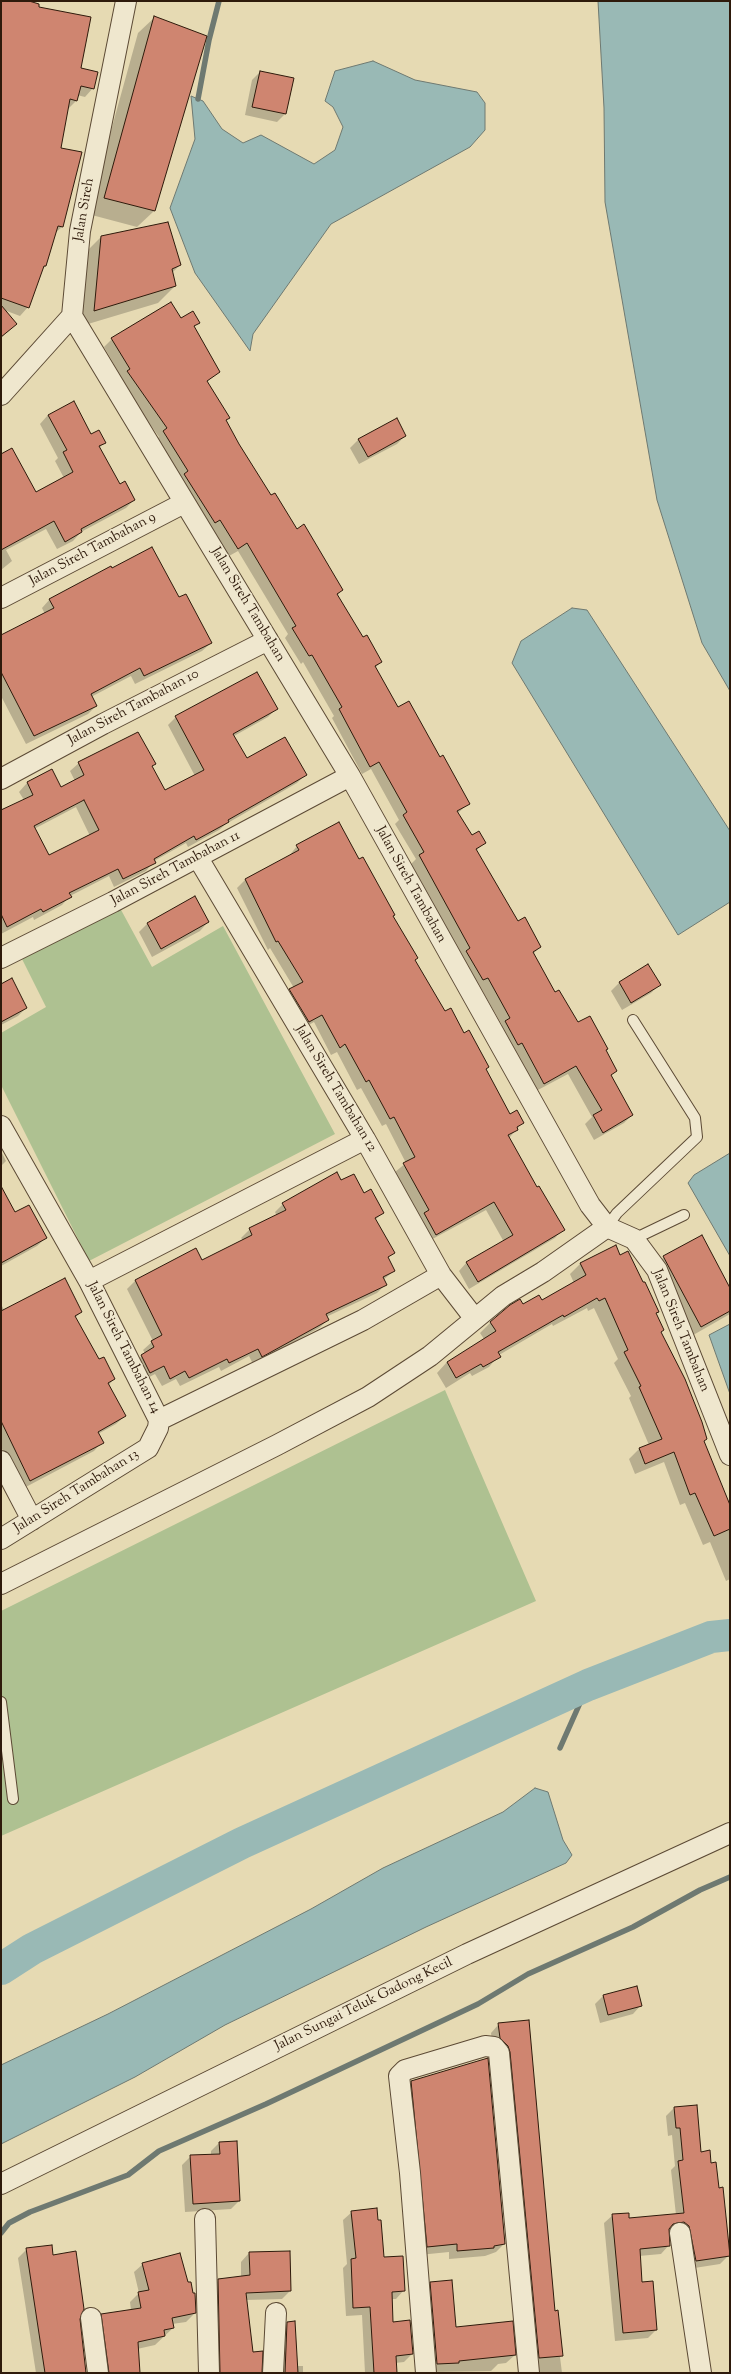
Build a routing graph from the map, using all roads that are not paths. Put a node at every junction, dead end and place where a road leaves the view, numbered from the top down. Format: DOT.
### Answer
graph roads {
  1 [pos="126,1"];
  2 [pos="72,316"];
  3 [pos="1,395"];
  4 [pos="184,503"];
  5 [pos="1,598"];
  6 [pos="268,640"];
  7 [pos="350,776"];
  8 [pos="1,779"];
  9 [pos="198,858"];
  10 [pos="1,958"];
  11 [pos="633,1020"];
  12 [pos="1,1126"];
  13 [pos="365,1139"];
  14 [pos="684,1214"];
  15 [pos="607,1227"];
  16 [pos="634,1239"];
  17 [pos="440,1275"];
  18 [pos="90,1281"];
  19 [pos="475,1319"];
  20 [pos="159,1420"];
  21 [pos="730,1455"];
  22 [pos="1,1461"];
  23 [pos="32,1520"];
  24 [pos="1,1539"];
  25 [pos="1,1584"];
  26 [pos="1,1702"];
  27 [pos="13,1798"];
  28 [pos="730,1833"];
  29 [pos="1,2184"];
  30 [pos="205,2219"];
  31 [pos="680,2233"];
  32 [pos="276,2312"];
  33 [pos="91,2318"];
  34 [pos="98,2373"];
  35 [pos="209,2373"];
  36 [pos="273,2373"];
  37 [pos="426,2373"];
  38 [pos="529,2373"];
  39 [pos="701,2373"];
  1 -- 2 [label="street, Jalan Sireh"];
  2 -- 3 [label="street"];
  2 -- 4 [label="street, Jalan Sireh Tambahan"];
  4 -- 5 [label="street, Jalan Sireh Tambahan 9"];
  4 -- 6 [label="street, Jalan Sireh Tambahan"];
  6 -- 7 [label="street, Jalan Sireh Tambahan"];
  6 -- 8 [label="street, Jalan Sireh Tambahan 10"];
  7 -- 9 [label="street, Jalan Sireh Tambahan 11"];
  7 -- 15 [label="street, Jalan Sireh Tambahan"];
  9 -- 10 [label="street, Jalan Sireh Tambahan 11"];
  9 -- 13 [label="street, Jalan Sireh Tambahan 12"];
  11 -- 15 [label="lane"];
  12 -- 18 [label="street, Jalan Sireh Tambahan 14"];
  13 -- 17 [label="street, Jalan Sireh Tambahan 12"];
  13 -- 18 [label="street"];
  14 -- 16 [label="lane"];
  15 -- 16 [label="street, Jalan Sireh Tambahan"];
  15 -- 19 [label="street"];
  16 -- 21 [label="street, Jalan Sireh Tambahan"];
  17 -- 19 [label="street, Jalan Sireh Tambahan 12"];
  17 -- 20 [label="street, Jalan Sireh Tambahan 14"];
  18 -- 20 [label="street, Jalan Sireh Tambahan 14"];
  19 -- 25 [label="street"];
  20 -- 23 [label="street, Jalan Sireh Tambahan 13"];
  22 -- 23 [label="street"];
  23 -- 24 [label="street, Jalan Sireh Tambahan 13"];
  26 -- 27 [label="lane"];
  28 -- 29 [label="street, Jalan Sungai Teluk Gadong Kecil"];
  30 -- 35 [label="street"];
  31 -- 39 [label="street"];
  32 -- 36 [label="street"];
  33 -- 34 [label="street"];
  37 -- 38 [label="street"];
}
